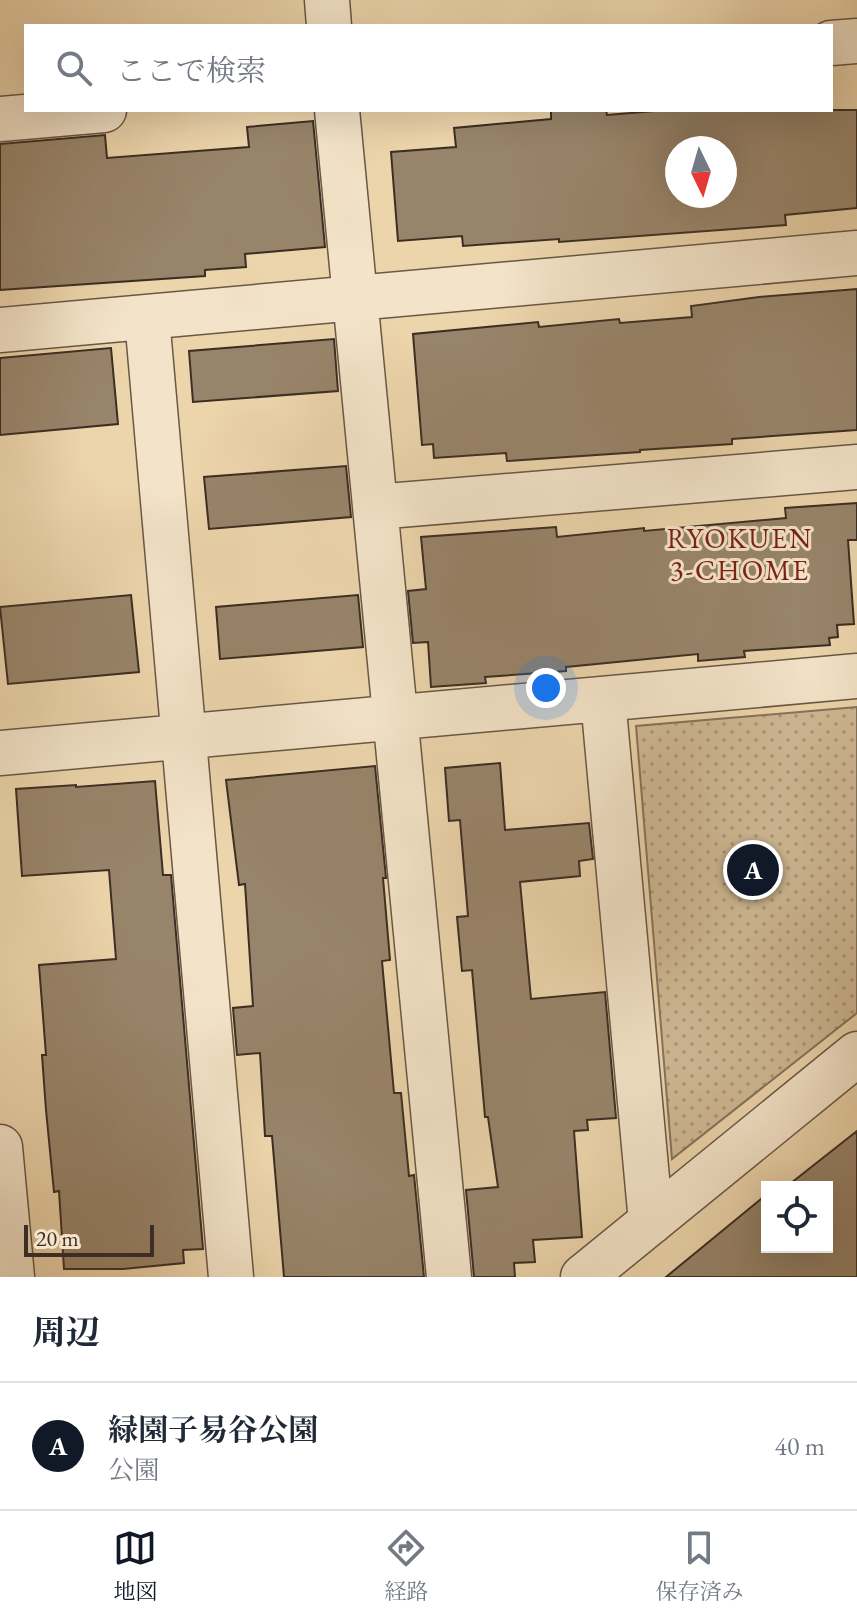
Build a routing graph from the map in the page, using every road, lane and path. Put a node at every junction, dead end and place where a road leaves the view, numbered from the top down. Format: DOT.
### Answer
graph roads {
  1 [pos="327,0"];
  2 [pos="329,24"];
  3 [pos="857,41"];
  4 [pos="833,43"];
  5 [pos="81,112"];
  6 [pos="337,112"];
  7 [pos="0,119"];
  8 [pos="857,253"];
  9 [pos="355,299"];
  10 [pos="147,318"];
  11 [pos="0,330"];
  12 [pos="857,467"];
  13 [pos="375,507"];
  14 [pos="857,676"];
  15 [pos="603,699"];
  16 [pos="395,718"];
  17 [pos="183,737"];
  18 [pos="0,753"];
  19 [pos="857,1054"];
  20 [pos="1,1169"];
  21 [pos="651,1222"];
  22 [pos="12,1277"];
  23 [pos="231,1277"];
  24 [pos="449,1277"];
  25 [pos="583,1277"];
  1 -- 2 [label="street"];
  3 -- 4 [label="street"];
  5 -- 7 [label="street"];
  6 -- 9 [label="street"];
  8 -- 9 [label="street"];
  9 -- 10 [label="street"];
  9 -- 13 [label="street"];
  10 -- 11 [label="street"];
  10 -- 17 [label="street"];
  12 -- 13 [label="street"];
  13 -- 16 [label="street"];
  14 -- 15 [label="street"];
  15 -- 16 [label="street"];
  15 -- 21 [label="street"];
  16 -- 17 [label="street"];
  16 -- 24 [label="street"];
  17 -- 18 [label="street"];
  17 -- 23 [label="street"];
  19 -- 21 [label="street"];
  20 -- 22 [label="street"];
  21 -- 25 [label="street"];
}
